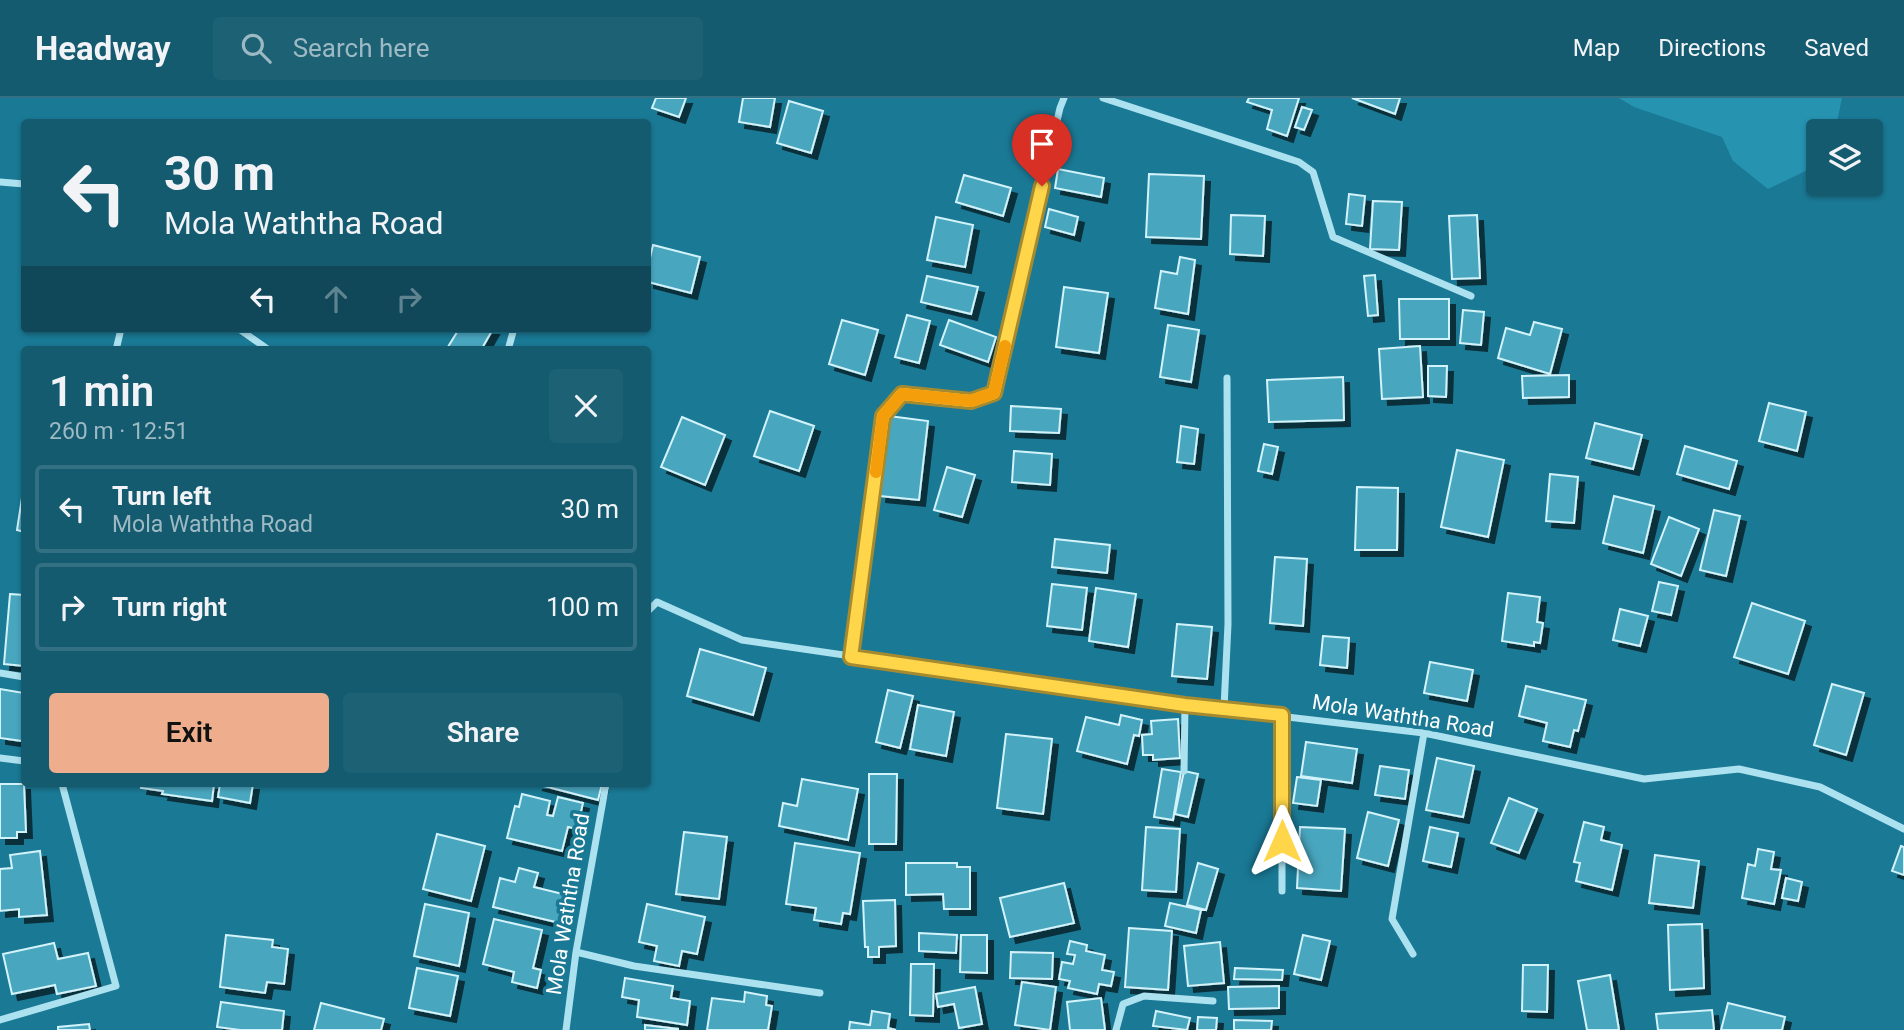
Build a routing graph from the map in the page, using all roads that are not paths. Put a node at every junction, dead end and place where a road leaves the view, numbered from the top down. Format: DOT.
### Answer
graph roads {
  1 [pos="1064,98"];
  2 [pos="1103,98"];
  3 [pos="0,182"];
  4 [pos="21,184"];
  5 [pos="1471,296"];
  6 [pos="245,333"];
  7 [pos="263,346"];
  8 [pos="1227,378"];
  9 [pos="651,608"];
  10 [pos="851,657"];
  11 [pos="0,673"];
  12 [pos="21,676"];
  13 [pos="1185,705"];
  14 [pos="1224,708"];
  15 [pos="1282,715"];
  16 [pos="1424,733"];
  17 [pos="0,758"];
  18 [pos="21,761"];
  19 [pos="1184,771"];
  20 [pos="63,787"];
  21 [pos="605,787"];
  22 [pos="1904,829"];
  23 [pos="1282,891"];
  24 [pos="576,952"];
  25 [pos="1413,954"];
  26 [pos="820,993"];
  27 [pos="1213,1001"];
  28 [pos="0,1020"];
  29 [pos="566,1030"];
  30 [pos="1116,1030"];
  1 -- 10 [label="street"];
  2 -- 5 [label="street"];
  3 -- 4 [label="street"];
  6 -- 7 [label="street"];
  8 -- 14 [label="street"];
  9 -- 10 [label="street, Mola Waththa Road"];
  10 -- 13 [label="street, Mola Waththa Road"];
  11 -- 12 [label="street"];
  13 -- 14 [label="street, Mola Waththa Road"];
  13 -- 19 [label="street"];
  14 -- 15 [label="street, Mola Waththa Road"];
  15 -- 16 [label="street, Mola Waththa Road"];
  15 -- 23 [label="street"];
  16 -- 22 [label="street, Mola Waththa Road"];
  16 -- 25 [label="street"];
  17 -- 18 [label="street"];
  20 -- 28 [label="street"];
  21 -- 24 [label="street, Mola Waththa Road"];
  24 -- 26 [label="street"];
  24 -- 29 [label="street, Mola Waththa Road"];
  27 -- 30 [label="street"];
}
